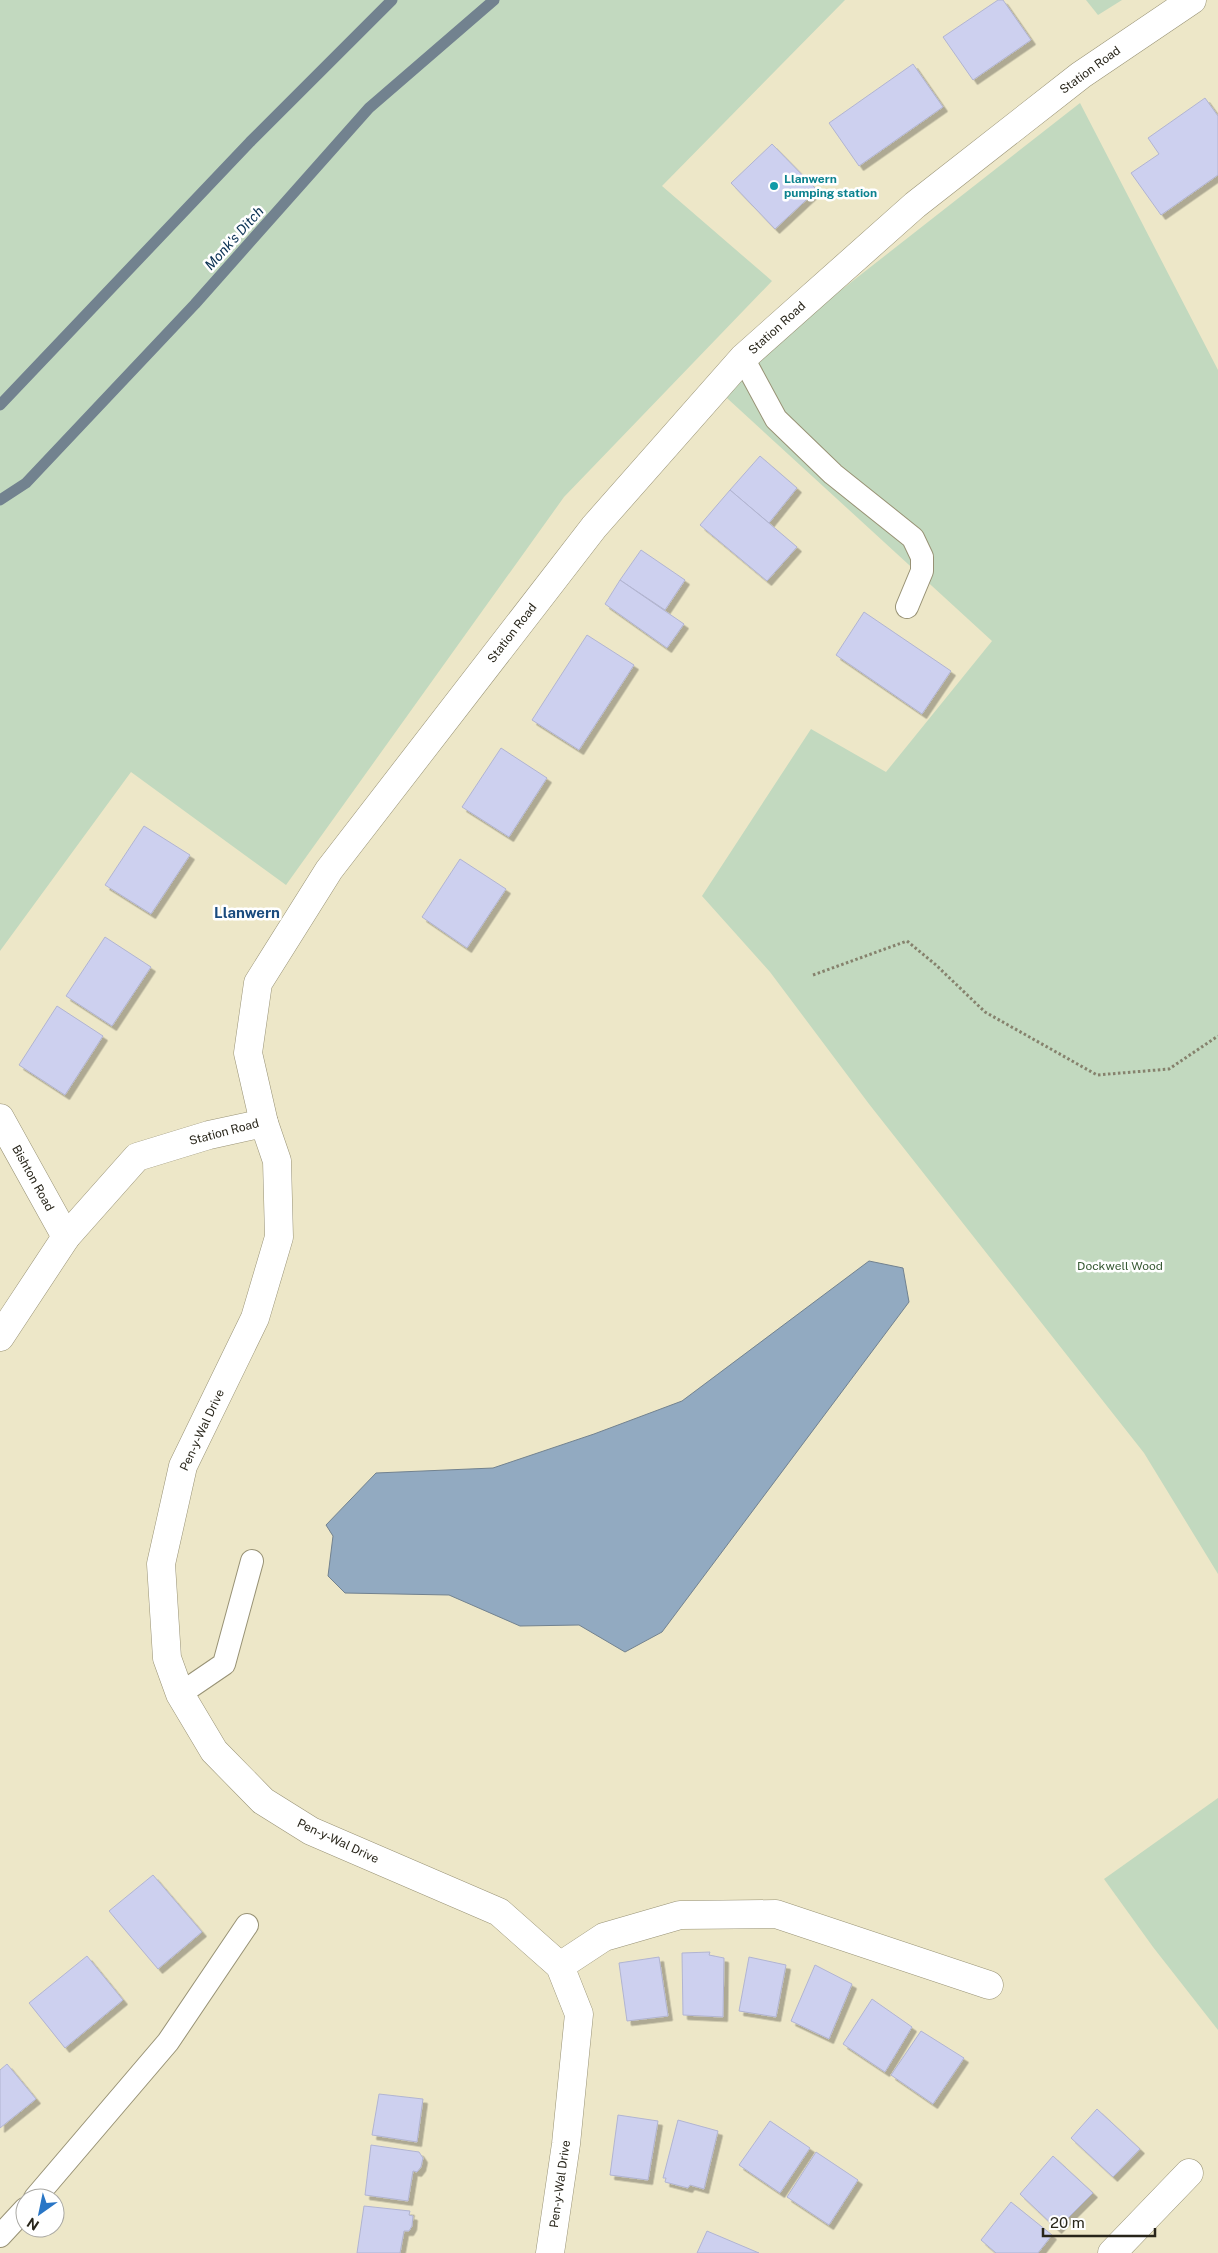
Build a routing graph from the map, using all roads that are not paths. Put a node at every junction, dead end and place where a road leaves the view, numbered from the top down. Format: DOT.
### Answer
graph roads {
  1 [pos="1192,0"];
  2 [pos="743,358"];
  3 [pos="907,607"];
  4 [pos="0,1118"];
  5 [pos="264,1123"];
  6 [pos="66,1237"];
  7 [pos="0,1338"];
  8 [pos="252,1560"];
  9 [pos="180,1694"];
  10 [pos="247,1925"];
  11 [pos="560,1966"];
  12 [pos="989,1985"];
  13 [pos="1189,2173"];
  14 [pos="45,2188"];
  15 [pos="15,2220"];
  16 [pos="0,2236"];
  17 [pos="550,2253"];
  18 [pos="1112,2253"];
  1 -- 2 [label="street, Station Road"];
  2 -- 3 [label="lane"];
  2 -- 5 [label="street, Station Road"];
  4 -- 6 [label="street, Bishton Road"];
  5 -- 6 [label="street, Station Road"];
  5 -- 9 [label="street, Pen-y-Wal Drive"];
  6 -- 7 [label="street, Station Road"];
  8 -- 9 [label="lane"];
  9 -- 11 [label="street, Pen-y-Wal Drive"];
  10 -- 14 [label="lane"];
  11 -- 12 [label="street"];
  11 -- 17 [label="street, Pen-y-Wal Drive"];
  13 -- 18 [label="street"];
  15 -- 16 [label="lane"];
}
